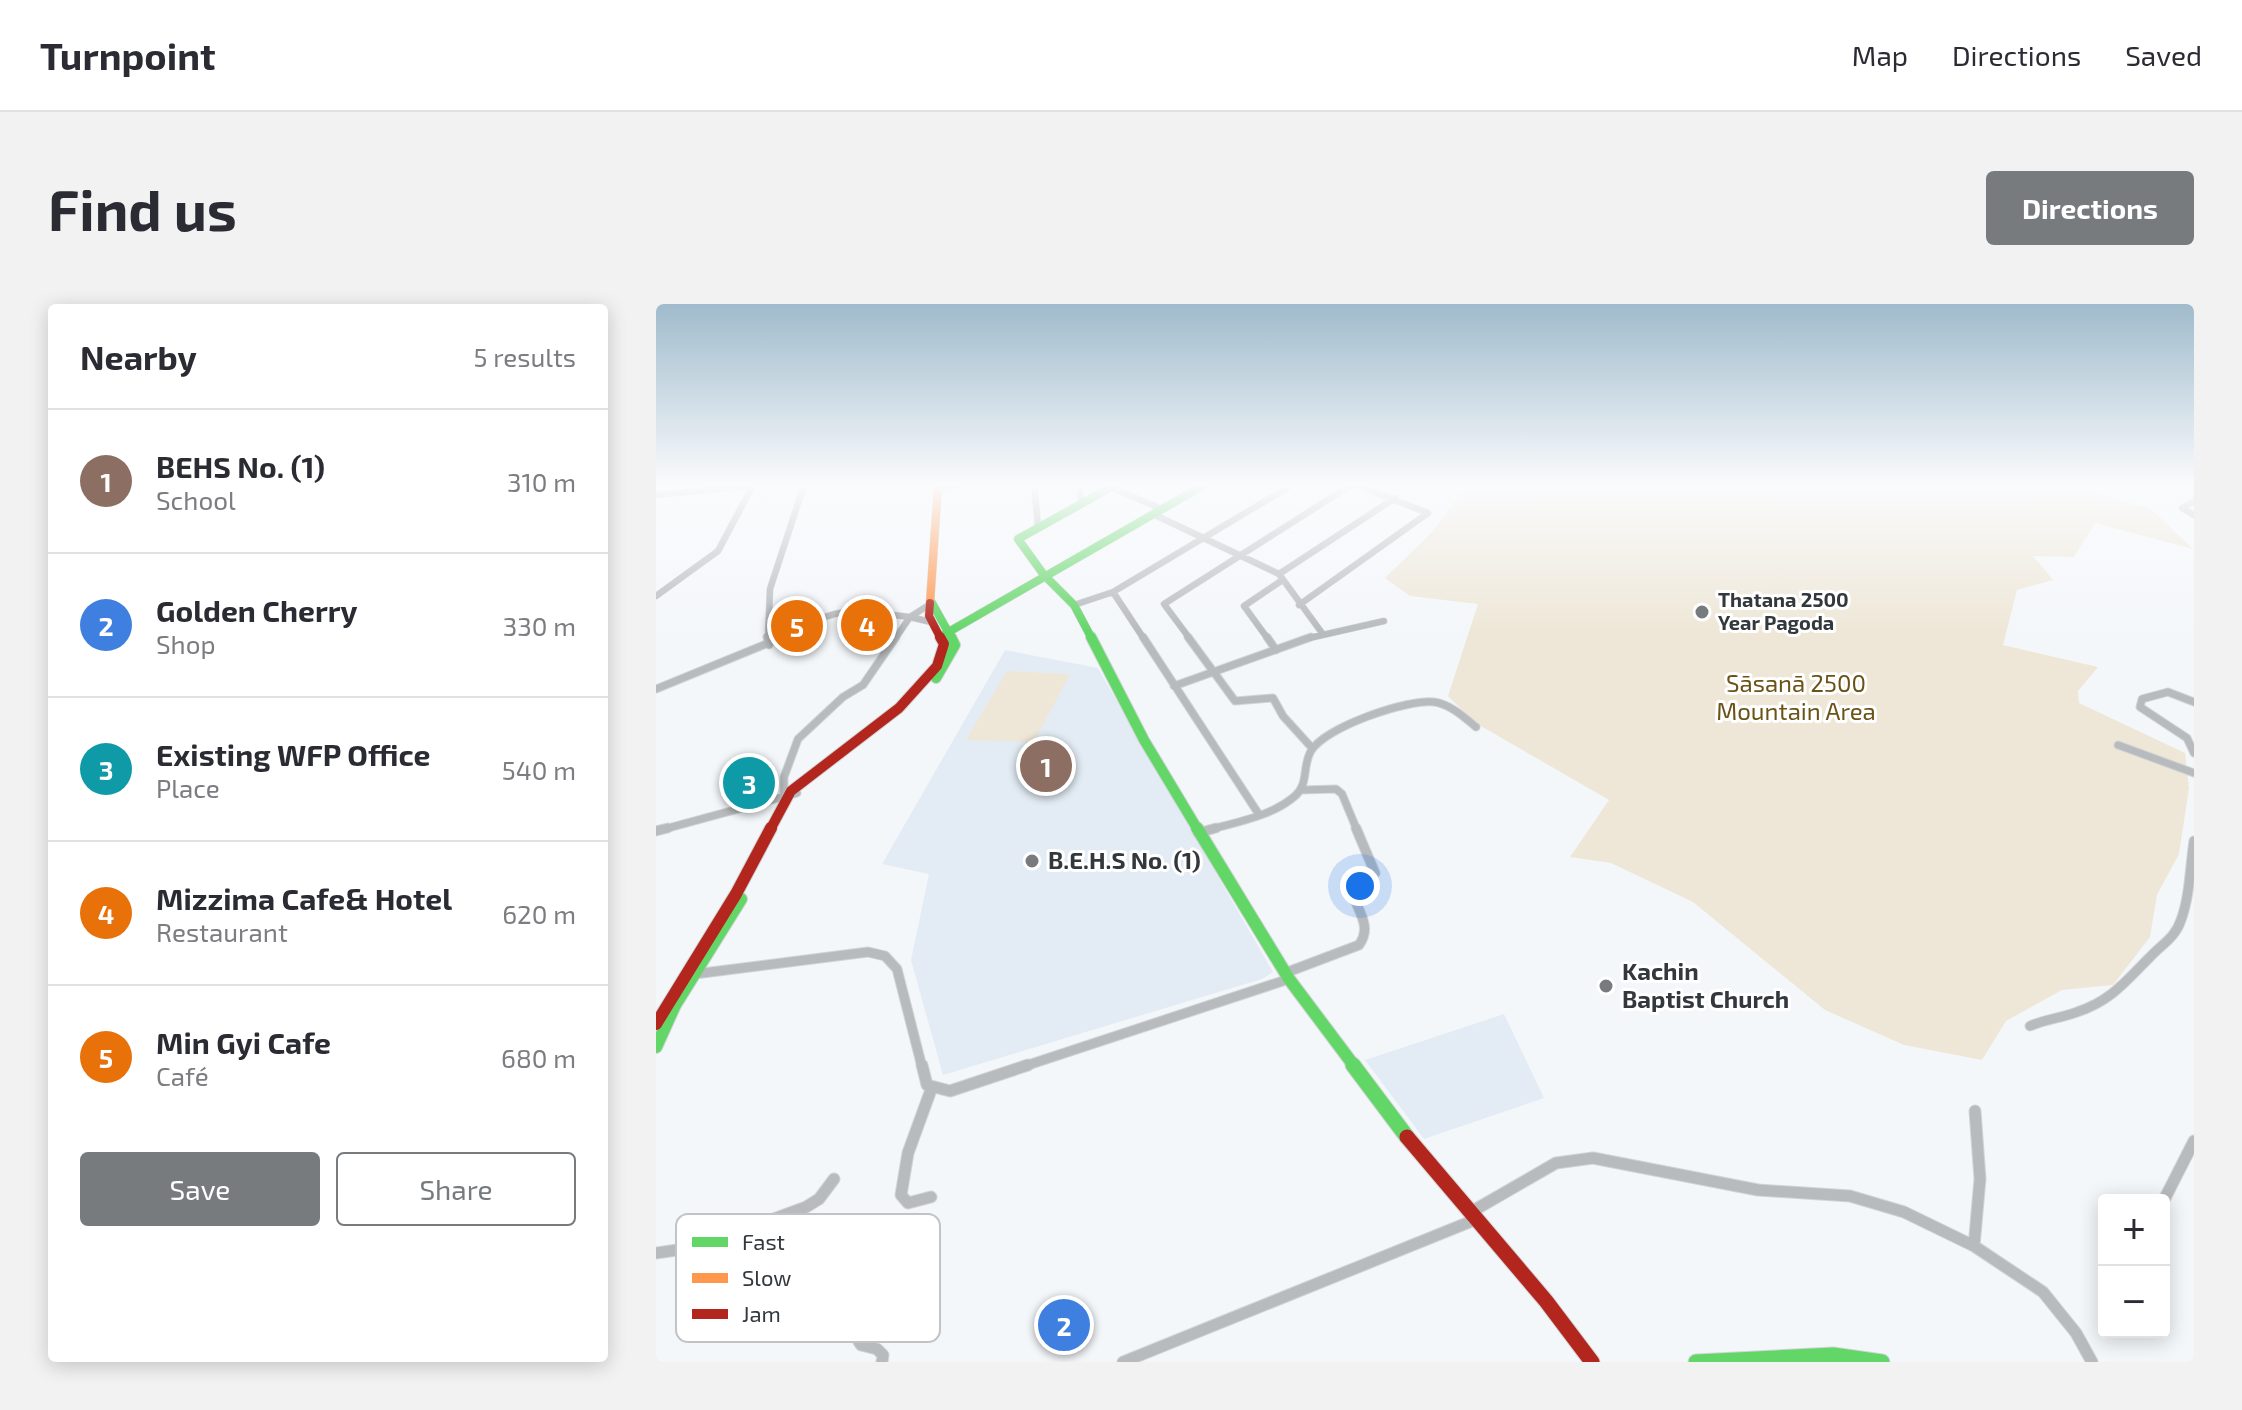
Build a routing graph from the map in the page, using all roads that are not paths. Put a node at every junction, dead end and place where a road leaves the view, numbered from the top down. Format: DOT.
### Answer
graph roads {
  1 [pos="727,534"];
  2 [pos="789,534"];
  3 [pos="936,534"];
  4 [pos="1025,534"];
  5 [pos="1118,534"];
  6 [pos="1196,534"];
  7 [pos="1212,534"];
  8 [pos="1274,534"];
  9 [pos="1342,534"];
  10 [pos="1398,534"];
  11 [pos="1204,539"];
  12 [pos="1241,555"];
  13 [pos="1044,575"];
  14 [pos="1280,577"];
  15 [pos="1113,592"];
  16 [pos="656,596"];
  17 [pos="932,603"];
  18 [pos="1074,605"];
  19 [pos="1299,605"];
  20 [pos="910,617"];
  21 [pos="1384,621"];
  22 [pos="931,622"];
  23 [pos="1322,633"];
  24 [pos="945,634"];
  25 [pos="769,645"];
  26 [pos="1276,650"];
  27 [pos="1212,673"];
  28 [pos="1174,686"];
  29 [pos="656,689"];
  30 [pos="2194,702"];
  31 [pos="1476,727"];
  32 [pos="2118,745"];
  33 [pos="1312,748"];
  34 [pos="2194,753"];
  35 [pos="2194,773"];
  36 [pos="1301,790"];
  37 [pos="790,793"];
  38 [pos="1258,813"];
  39 [pos="656,831"];
  40 [pos="1198,833"];
  41 [pos="2194,841"];
  42 [pos="690,974"];
  43 [pos="1287,976"];
  44 [pos="656,1024"];
  45 [pos="2030,1026"];
  46 [pos="656,1047"];
  47 [pos="932,1087"];
  48 [pos="1975,1111"];
  49 [pos="2194,1141"];
  50 [pos="834,1179"];
  51 [pos="2167,1194"];
  52 [pos="931,1197"];
  53 [pos="787,1214"];
  54 [pos="1474,1216"];
  55 [pos="1974,1246"];
  56 [pos="676,1250"];
  57 [pos="656,1253"];
  58 [pos="859,1342"];
  59 [pos="882,1362"];
  60 [pos="1123,1362"];
  61 [pos="1592,1362"];
  62 [pos="1696,1362"];
  63 [pos="1880,1362"];
  64 [pos="2092,1362"];
  1 -- 16 [label="street"];
  2 -- 25 [label="street"];
  3 -- 17 [label="street"];
  4 -- 13 [label="street"];
  5 -- 13 [label="street"];
  6 -- 11 [label="street"];
  7 -- 11 [label="street"];
  8 -- 12 [label="street"];
  9 -- 14 [label="street"];
  10 -- 19 [label="street"];
  11 -- 12 [label="street"];
  11 -- 15 [label="street"];
  12 -- 14 [label="street"];
  12 -- 27 [label="street"];
  13 -- 18 [label="street"];
  13 -- 24 [label="street"];
  14 -- 19 [label="street"];
  14 -- 26 [label="street"];
  15 -- 18 [label="street"];
  15 -- 28 [label="street"];
  17 -- 20 [label="street"];
  17 -- 22 [label="street"];
  17 -- 24 [label="street"];
  18 -- 40 [label="street"];
  19 -- 23 [label="street"];
  20 -- 22 [label="street"];
  20 -- 25 [label="street"];
  20 -- 37 [label="street"];
  21 -- 23 [label="street"];
  22 -- 24 [label="street"];
  23 -- 26 [label="street"];
  24 -- 37 [label="street"];
  25 -- 29 [label="street"];
  26 -- 27 [label="street"];
  27 -- 28 [label="street"];
  27 -- 33 [label="street"];
  28 -- 38 [label="street"];
  30 -- 34 [label="street"];
  31 -- 33 [label="street"];
  32 -- 35 [label="street"];
  33 -- 36 [label="street"];
  36 -- 38 [label="street"];
  36 -- 43 [label="street"];
  37 -- 39 [label="street"];
  37 -- 42 [label="street"];
  38 -- 40 [label="street"];
  40 -- 43 [label="street"];
  41 -- 45 [label="street"];
  42 -- 44 [label="street"];
  42 -- 46 [label="street"];
  42 -- 47 [label="street"];
  43 -- 47 [label="street"];
  43 -- 54 [label="street"];
  47 -- 52 [label="street"];
  48 -- 55 [label="street"];
  49 -- 51 [label="street"];
  50 -- 53 [label="street"];
  54 -- 55 [label="street"];
  54 -- 60 [label="street"];
  54 -- 61 [label="street"];
  55 -- 64 [label="street"];
  56 -- 57 [label="street"];
  58 -- 59 [label="street"];
  62 -- 63 [label="street"];
}
